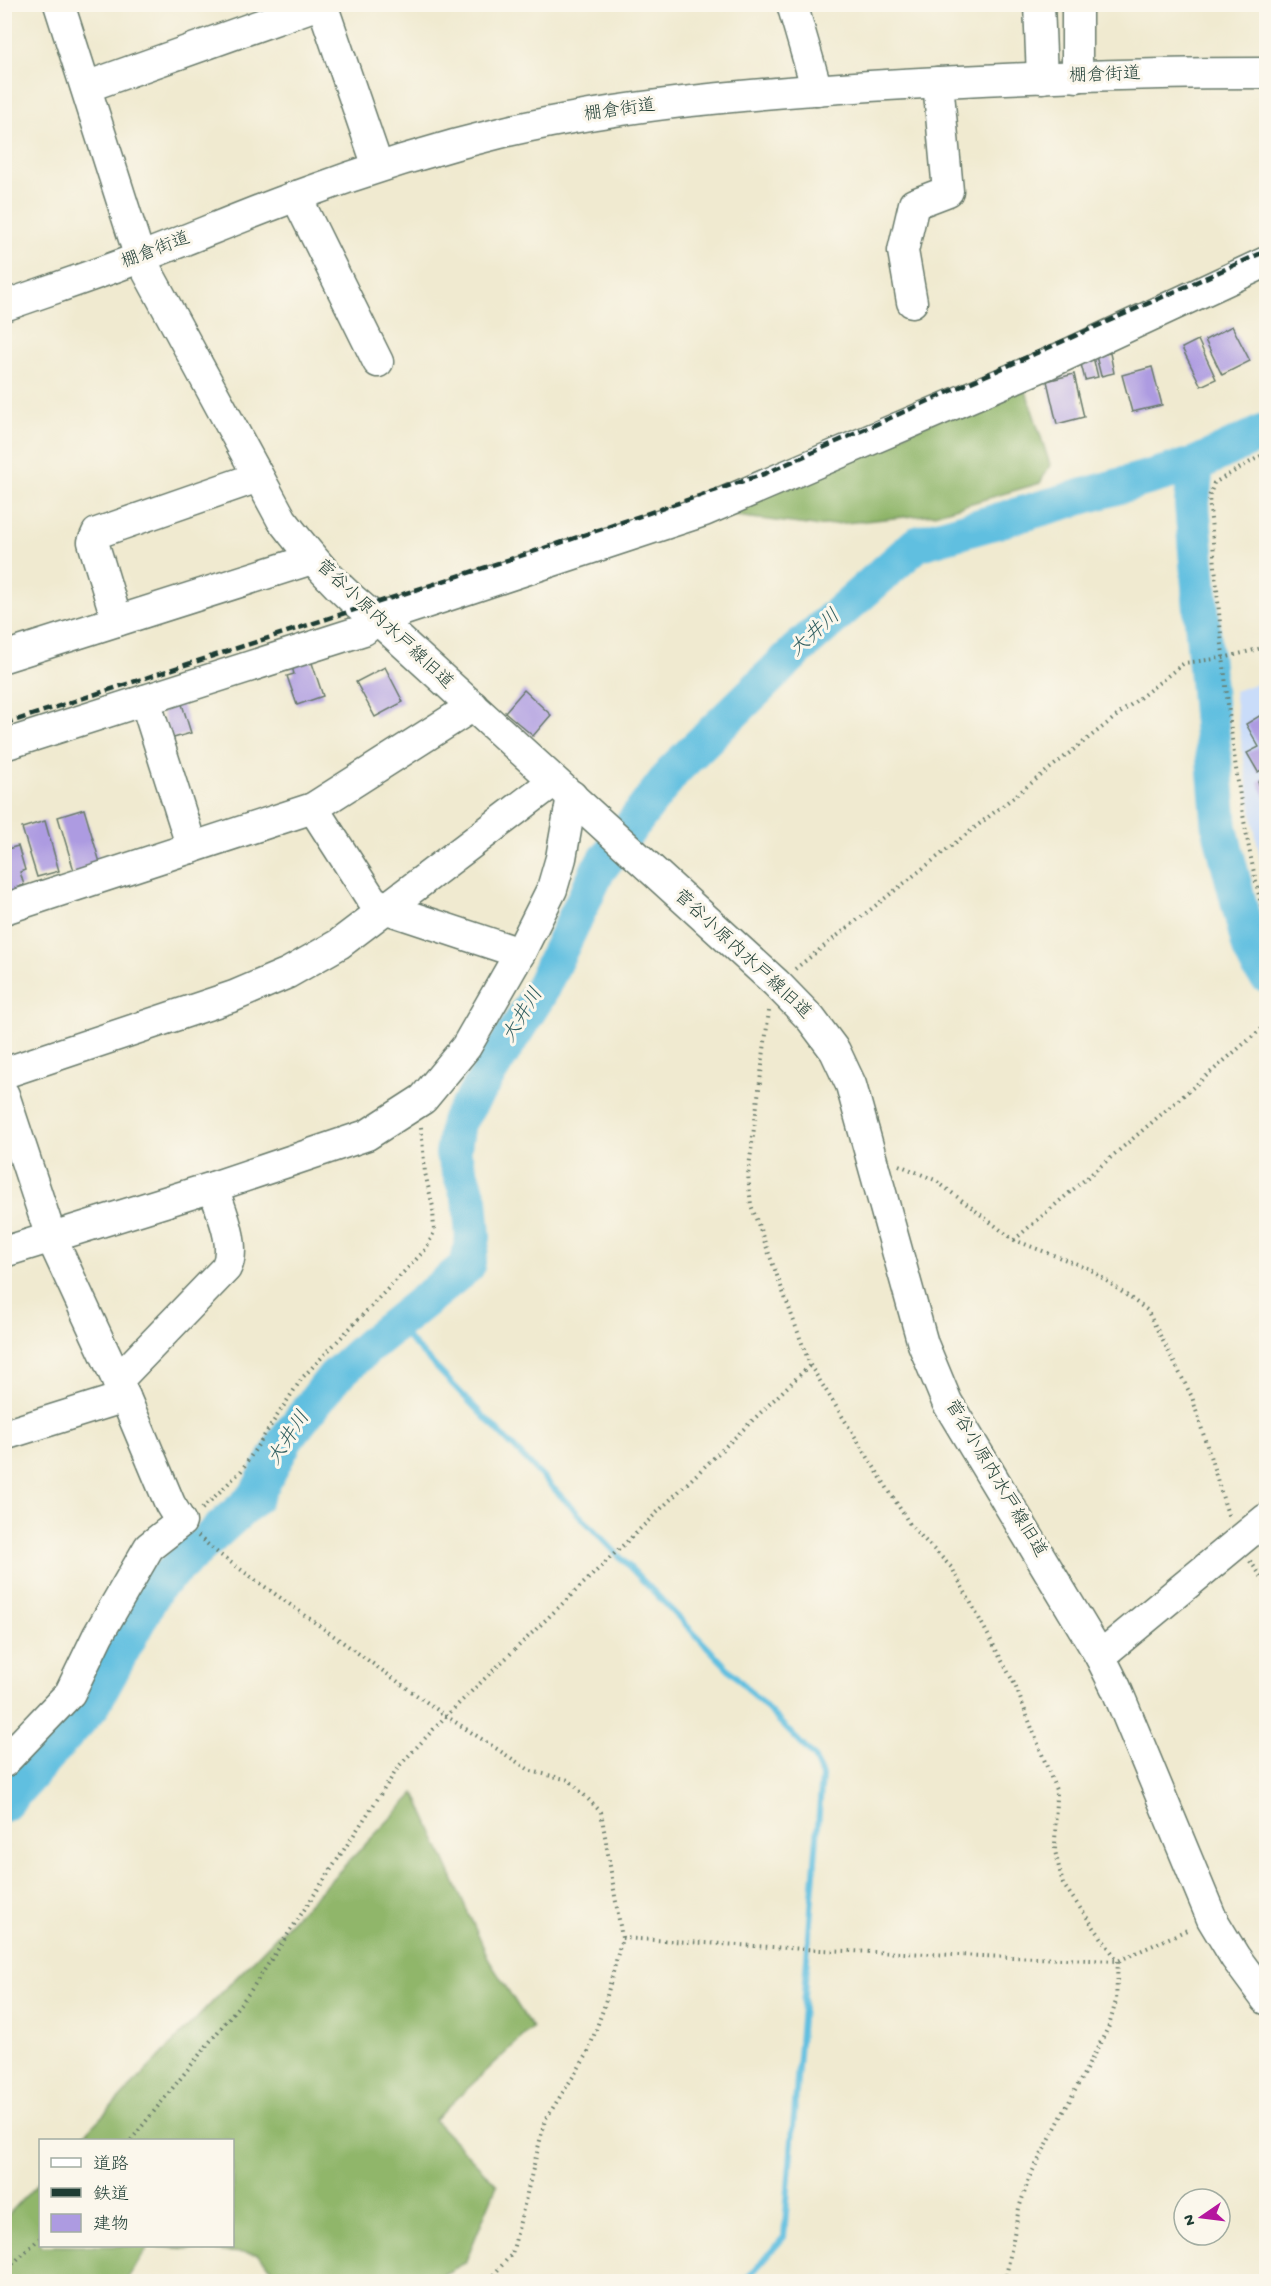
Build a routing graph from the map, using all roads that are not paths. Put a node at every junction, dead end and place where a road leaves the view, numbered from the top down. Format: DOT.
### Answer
graph roads {
  1 [pos="59,4"];
  2 [pos="321,4"];
  3 [pos="792,4"];
  4 [pos="1039,4"];
  5 [pos="1077,4"];
  6 [pos="1266,73"];
  7 [pos="1077,77"];
  8 [pos="1042,78"];
  9 [pos="938,82"];
  10 [pos="86,87"];
  11 [pos="817,90"];
  12 [pos="378,167"];
  13 [pos="296,196"];
  14 [pos="140,258"];
  15 [pos="1266,262"];
  16 [pos="912,302"];
  17 [pos="4,306"];
  18 [pos="378,362"];
  19 [pos="258,477"];
  20 [pos="312,559"];
  21 [pos="377,619"];
  22 [pos="117,621"];
  23 [pos="4,657"];
  24 [pos="145,700"];
  25 [pos="473,706"];
  26 [pos="4,745"];
  27 [pos="563,789"];
  28 [pos="313,808"];
  29 [pos="192,848"];
  30 [pos="4,909"];
  31 [pos="387,909"];
  32 [pos="520,953"];
  33 [pos="4,1073"];
  34 [pos="4,1095"];
  35 [pos="213,1187"];
  36 [pos="51,1238"];
  37 [pos="4,1252"];
  38 [pos="121,1389"];
  39 [pos="4,1435"];
  40 [pos="1266,1519"];
  41 [pos="1100,1656"];
  42 [pos="4,1762"];
  43 [pos="1266,2000"];
  1 -- 10 [label="street, 菅谷小原内水戸線旧道"];
  2 -- 10 [label="street"];
  2 -- 12 [label="street"];
  3 -- 11 [label="street"];
  4 -- 8 [label="street"];
  5 -- 7 [label="street"];
  6 -- 7 [label="street, 棚倉街道"];
  7 -- 8 [label="street, 棚倉街道"];
  8 -- 9 [label="street, 棚倉街道"];
  9 -- 11 [label="street, 棚倉街道"];
  9 -- 16 [label="street"];
  10 -- 14 [label="street, 菅谷小原内水戸線旧道"];
  11 -- 12 [label="street, 棚倉街道"];
  12 -- 13 [label="street, 棚倉街道"];
  13 -- 14 [label="street, 棚倉街道"];
  13 -- 18 [label="street"];
  14 -- 17 [label="street, 棚倉街道"];
  14 -- 19 [label="street, 菅谷小原内水戸線旧道"];
  15 -- 21 [label="street"];
  19 -- 20 [label="street, 菅谷小原内水戸線旧道"];
  19 -- 22 [label="street"];
  20 -- 21 [label="street, 菅谷小原内水戸線旧道"];
  20 -- 22 [label="street"];
  21 -- 24 [label="street"];
  21 -- 25 [label="street, 菅谷小原内水戸線旧道"];
  22 -- 23 [label="street"];
  24 -- 26 [label="street"];
  24 -- 29 [label="street"];
  25 -- 27 [label="street, 菅谷小原内水戸線旧道"];
  25 -- 28 [label="street"];
  27 -- 31 [label="street"];
  27 -- 32 [label="street"];
  27 -- 41 [label="street, 菅谷小原内水戸線旧道"];
  28 -- 29 [label="street"];
  28 -- 31 [label="street"];
  29 -- 30 [label="street"];
  31 -- 32 [label="street"];
  31 -- 33 [label="street"];
  32 -- 35 [label="street"];
  34 -- 36 [label="street"];
  35 -- 36 [label="street"];
  35 -- 38 [label="street"];
  36 -- 37 [label="street"];
  36 -- 38 [label="street"];
  38 -- 39 [label="street"];
  38 -- 42 [label="street"];
  40 -- 41 [label="street"];
  41 -- 43 [label="street, 菅谷小原内水戸線旧道"];
}
